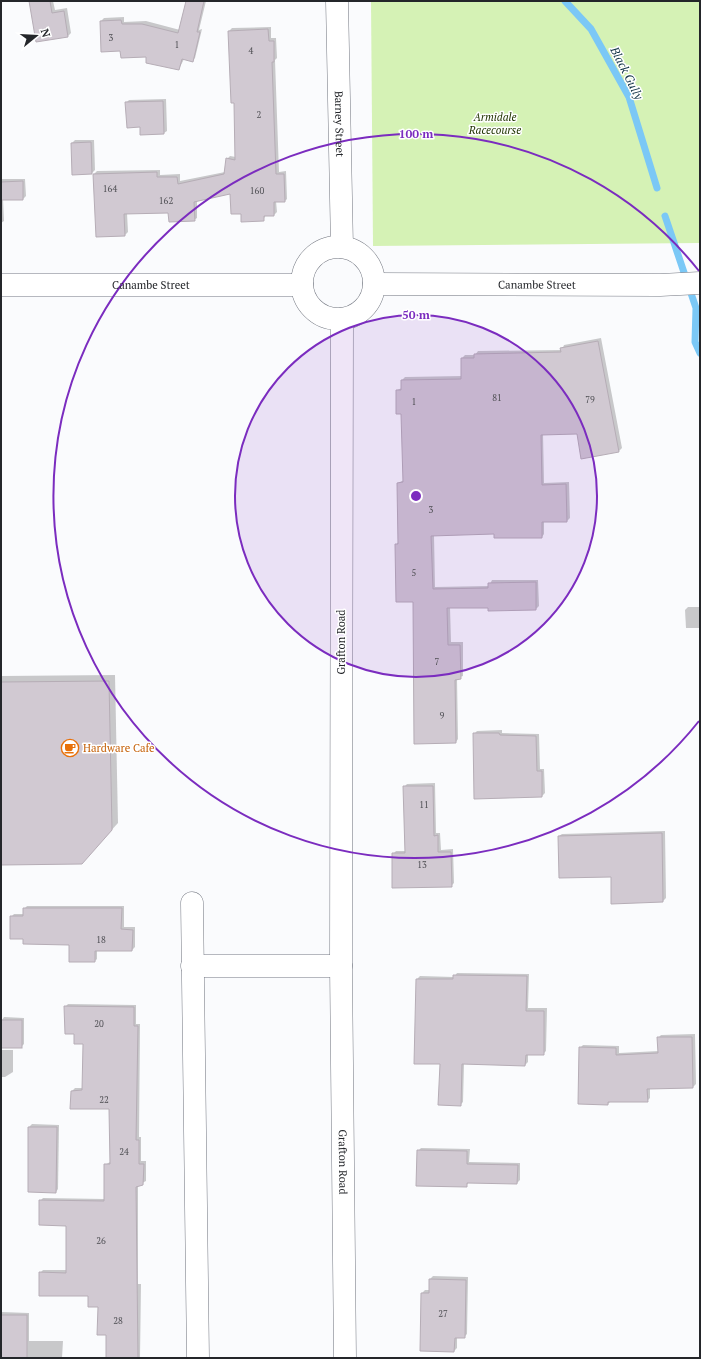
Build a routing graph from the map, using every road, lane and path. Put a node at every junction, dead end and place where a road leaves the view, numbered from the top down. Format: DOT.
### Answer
graph roads {
  1 [pos="337,1"];
  2 [pos="342,247"];
  3 [pos="700,283"];
  4 [pos="374,284"];
  5 [pos="1,285"];
  6 [pos="302,285"];
  7 [pos="342,319"];
  8 [pos="192,903"];
  9 [pos="192,966"];
  10 [pos="341,966"];
  11 [pos="198,1358"];
  12 [pos="345,1358"];
  1 -- 2 [label="main road, Barney Street"];
  2 -- 4 [label="main road"];
  2 -- 6 [label="main road"];
  3 -- 4 [label="main road, Canambe Street"];
  4 -- 7 [label="main road"];
  5 -- 6 [label="main road, Canambe Street"];
  6 -- 7 [label="main road"];
  7 -- 10 [label="main road, Grafton Road"];
  8 -- 9 [label="main road"];
  9 -- 10 [label="main road"];
  9 -- 11 [label="main road"];
  10 -- 12 [label="main road, Grafton Road"];
}
